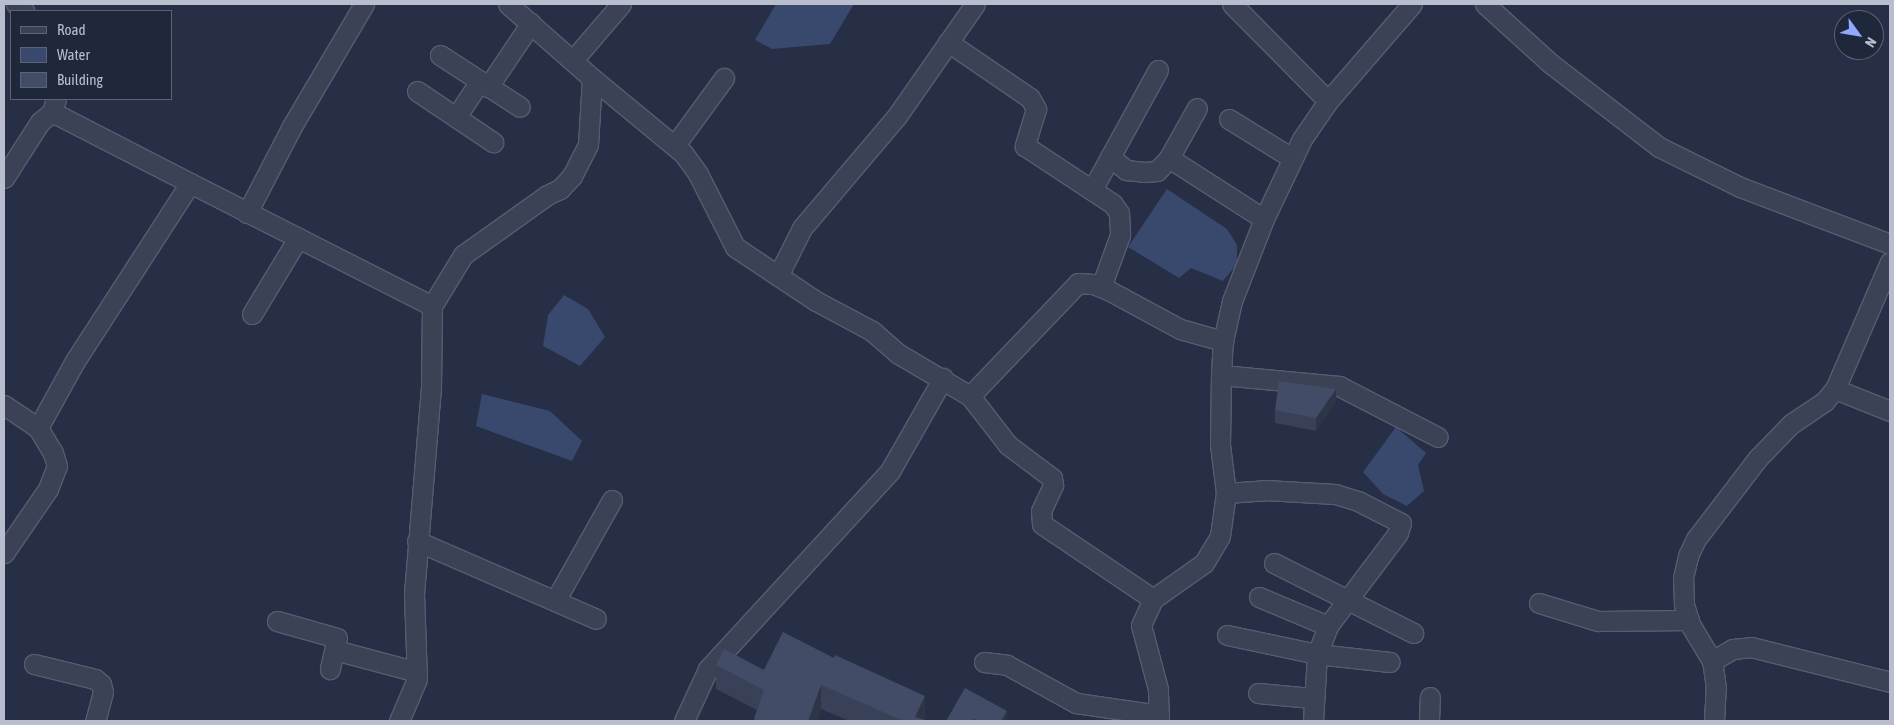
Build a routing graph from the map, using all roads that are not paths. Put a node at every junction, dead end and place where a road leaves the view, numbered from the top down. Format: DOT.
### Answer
graph roads {
  1 [pos="364,4"];
  2 [pos="508,4"];
  3 [pos="621,4"];
  4 [pos="975,4"];
  5 [pos="1232,4"];
  6 [pos="1412,4"];
  7 [pos="1484,4"];
  8 [pos="531,23"];
  9 [pos="948,42"];
  10 [pos="440,55"];
  11 [pos="573,60"];
  12 [pos="1158,70"];
  13 [pos="592,78"];
  14 [pos="724,78"];
  15 [pos="484,84"];
  16 [pos="417,90"];
  17 [pos="1328,101"];
  18 [pos="54,105"];
  19 [pos="520,106"];
  20 [pos="1197,108"];
  21 [pos="456,117"];
  22 [pos="1230,118"];
  23 [pos="493,142"];
  24 [pos="675,145"];
  25 [pos="1110,157"];
  26 [pos="1169,158"];
  27 [pos="1292,158"];
  28 [pos="4,178"];
  29 [pos="190,183"];
  30 [pos="1092,190"];
  31 [pos="247,213"];
  32 [pos="1264,219"];
  33 [pos="298,238"];
  34 [pos="1890,244"];
  35 [pos="1890,262"];
  36 [pos="778,276"];
  37 [pos="1101,287"];
  38 [pos="432,306"];
  39 [pos="252,314"];
  40 [pos="1223,341"];
  41 [pos="1221,375"];
  42 [pos="942,378"];
  43 [pos="1835,388"];
  44 [pos="970,396"];
  45 [pos="4,405"];
  46 [pos="1890,410"];
  47 [pos="38,428"];
  48 [pos="1438,437"];
  49 [pos="1226,493"];
  50 [pos="612,500"];
  51 [pos="417,541"];
  52 [pos="4,553"];
  53 [pos="1274,563"];
  54 [pos="1153,598"];
  55 [pos="1259,598"];
  56 [pos="555,600"];
  57 [pos="1346,601"];
  58 [pos="1539,603"];
  59 [pos="596,619"];
  60 [pos="1689,620"];
  61 [pos="277,621"];
  62 [pos="1328,626"];
  63 [pos="1413,633"];
  64 [pos="1227,635"];
  65 [pos="336,650"];
  66 [pos="1317,654"];
  67 [pos="1712,661"];
  68 [pos="984,662"];
  69 [pos="1390,662"];
  70 [pos="34,664"];
  71 [pos="330,669"];
  72 [pos="417,672"];
  73 [pos="1890,682"];
  74 [pos="1258,693"];
  75 [pos="1430,697"];
  76 [pos="1312,698"];
  77 [pos="1159,718"];
  78 [pos="1312,720"];
  79 [pos="95,721"];
  80 [pos="399,721"];
  81 [pos="684,721"];
  82 [pos="1429,721"];
  83 [pos="1714,721"];
  1 -- 31 [label="street"];
  2 -- 8 [label="street"];
  3 -- 11 [label="street"];
  4 -- 9 [label="street"];
  5 -- 17 [label="street"];
  6 -- 17 [label="street"];
  7 -- 34 [label="street"];
  8 -- 11 [label="street"];
  8 -- 15 [label="street"];
  9 -- 30 [label="street"];
  9 -- 36 [label="street"];
  10 -- 15 [label="street"];
  11 -- 13 [label="street"];
  12 -- 25 [label="street"];
  13 -- 24 [label="street"];
  13 -- 38 [label="street"];
  14 -- 24 [label="street"];
  15 -- 19 [label="street"];
  15 -- 21 [label="street"];
  16 -- 21 [label="street"];
  17 -- 27 [label="street"];
  18 -- 28 [label="street"];
  18 -- 29 [label="street"];
  20 -- 26 [label="street"];
  21 -- 23 [label="street"];
  22 -- 27 [label="street"];
  24 -- 36 [label="street"];
  25 -- 26 [label="street"];
  25 -- 30 [label="street"];
  26 -- 32 [label="street"];
  27 -- 32 [label="street"];
  29 -- 31 [label="street"];
  29 -- 47 [label="street"];
  30 -- 37 [label="street"];
  31 -- 33 [label="street"];
  32 -- 40 [label="street"];
  33 -- 38 [label="street"];
  33 -- 39 [label="street"];
  35 -- 43 [label="street"];
  36 -- 42 [label="street"];
  37 -- 40 [label="street"];
  37 -- 44 [label="street"];
  38 -- 51 [label="street"];
  40 -- 41 [label="street"];
  41 -- 48 [label="street"];
  41 -- 49 [label="street"];
  42 -- 44 [label="street"];
  42 -- 81 [label="street"];
  43 -- 46 [label="street"];
  43 -- 60 [label="street"];
  44 -- 54 [label="street"];
  45 -- 47 [label="street"];
  47 -- 52 [label="street"];
  49 -- 54 [label="street"];
  49 -- 57 [label="street"];
  50 -- 56 [label="street"];
  51 -- 56 [label="street"];
  51 -- 72 [label="street"];
  53 -- 57 [label="street"];
  54 -- 77 [label="street"];
  55 -- 62 [label="street"];
  56 -- 59 [label="street"];
  57 -- 62 [label="street"];
  57 -- 63 [label="street"];
  58 -- 60 [label="street"];
  60 -- 67 [label="street"];
  61 -- 65 [label="street"];
  62 -- 66 [label="street"];
  64 -- 66 [label="street"];
  65 -- 71 [label="street"];
  65 -- 72 [label="street"];
  66 -- 69 [label="street"];
  66 -- 76 [label="street"];
  67 -- 73 [label="street"];
  67 -- 83 [label="street"];
  68 -- 77 [label="street"];
  70 -- 79 [label="street"];
  72 -- 80 [label="street"];
  74 -- 76 [label="street"];
  75 -- 82 [label="street"];
  76 -- 78 [label="street"];
}
